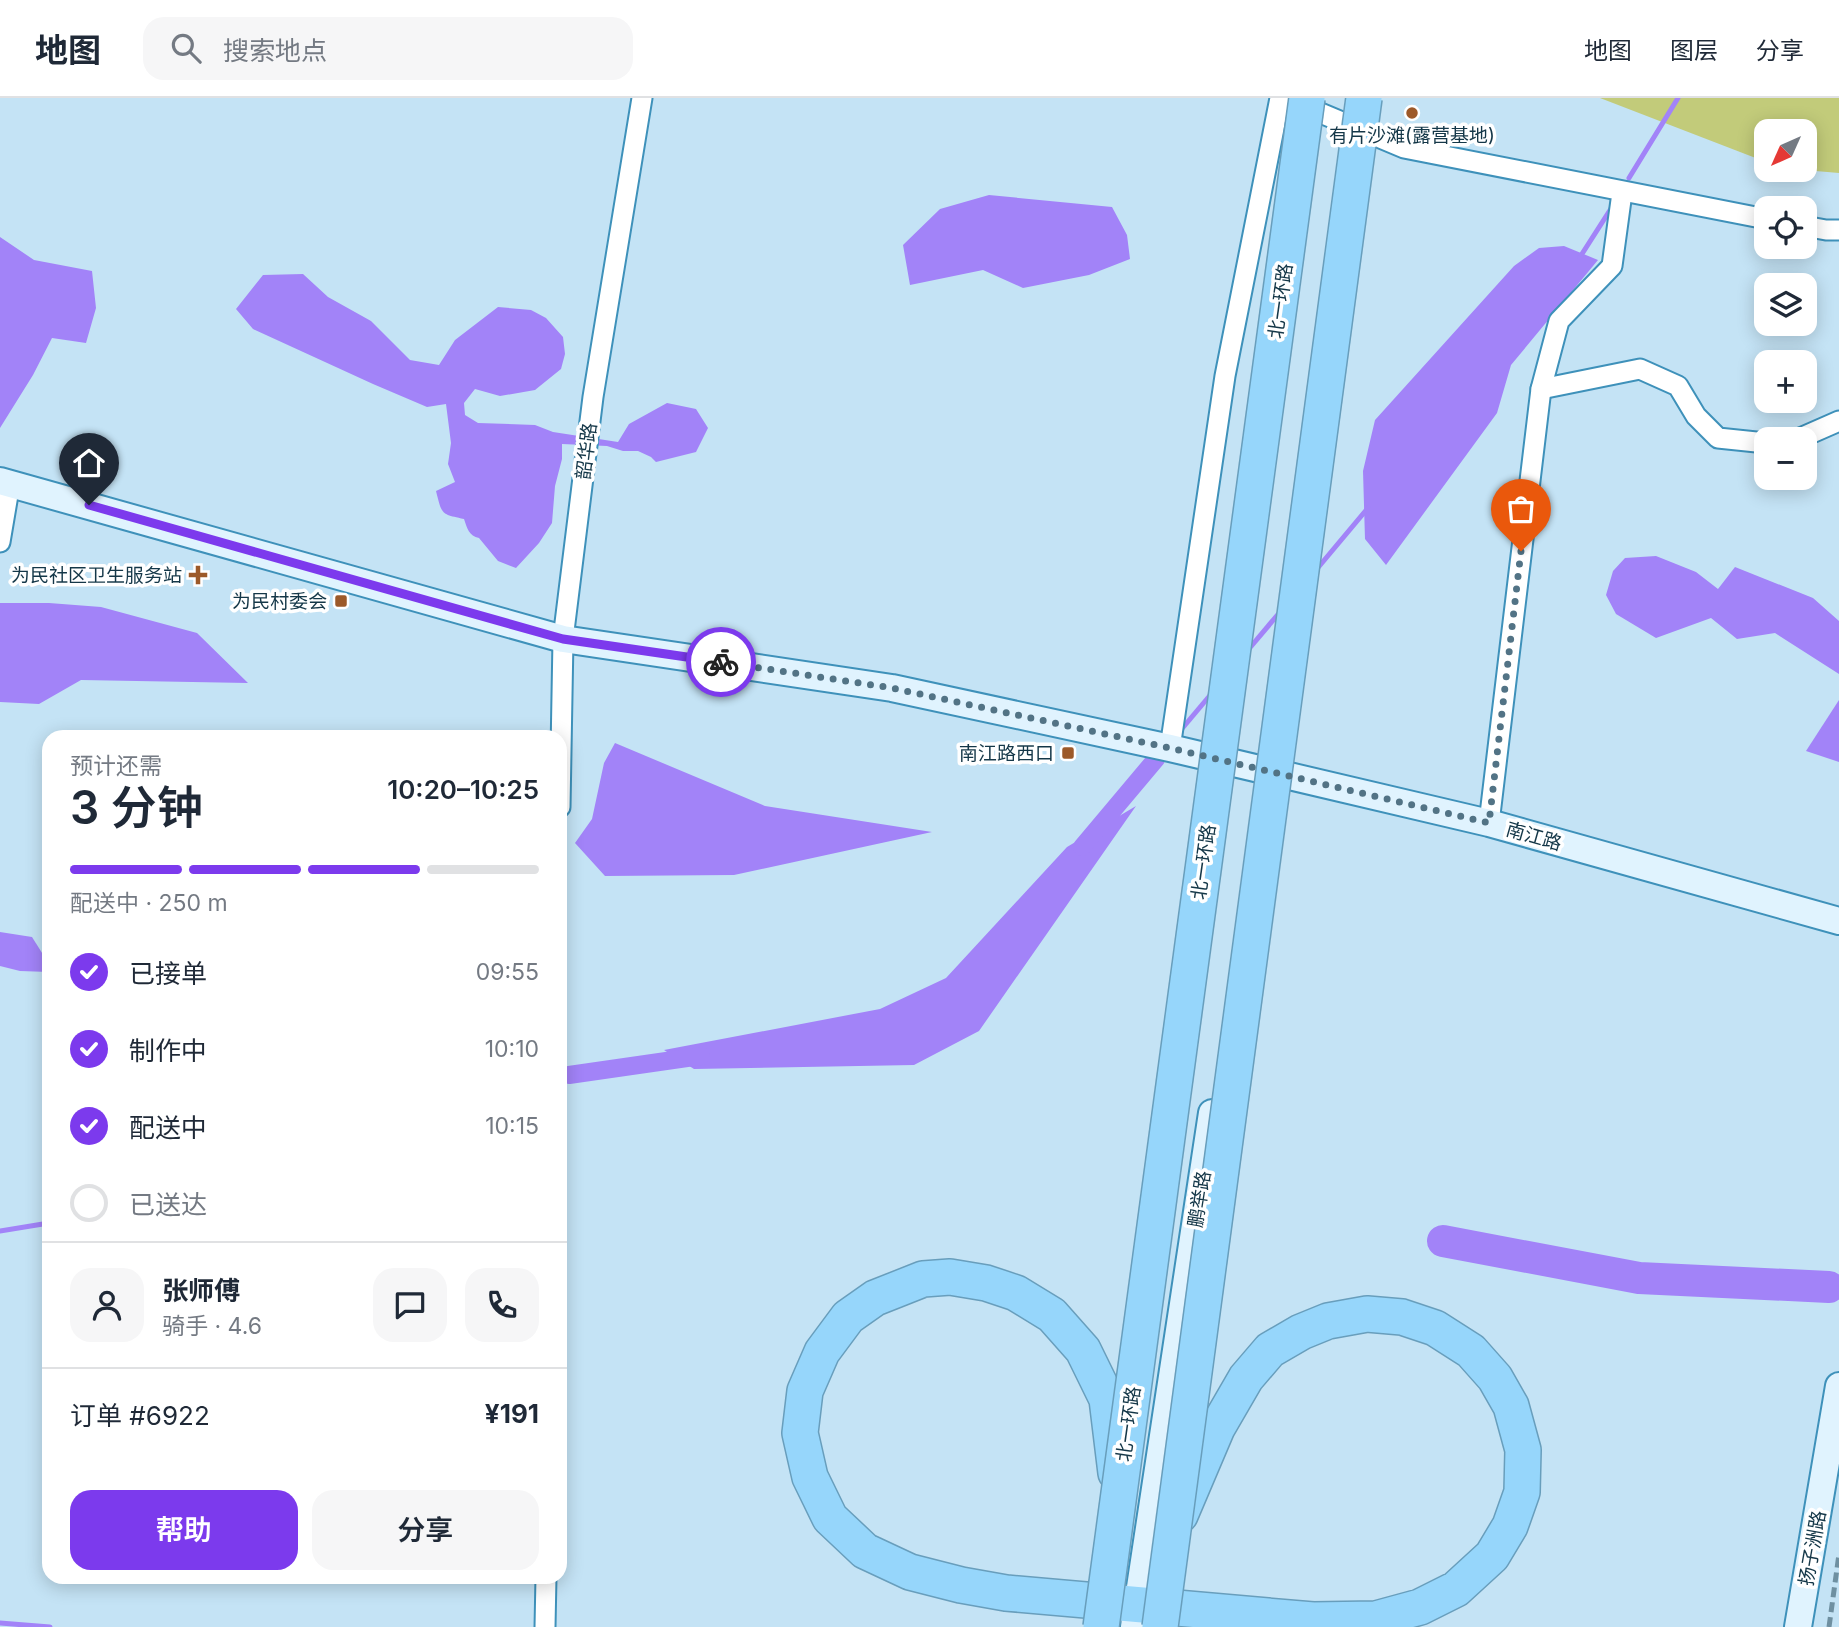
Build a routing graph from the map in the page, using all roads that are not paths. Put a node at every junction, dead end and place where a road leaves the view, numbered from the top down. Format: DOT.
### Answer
graph roads {
  1 [pos="642,98"];
  2 [pos="1282,98"];
  3 [pos="1307,98"];
  4 [pos="1364,98"];
  5 [pos="1621,200"];
  6 [pos="1754,217"];
  7 [pos="1817,228"];
  8 [pos="1839,230"];
  9 [pos="1541,389"];
  10 [pos="1839,421"];
  11 [pos="1817,431"];
  12 [pos="1754,442"];
  13 [pos="5,482"];
  14 [pos="0,542"];
  15 [pos="563,639"];
  16 [pos="561,730"];
  17 [pos="1170,748"];
  18 [pos="1263,770"];
  19 [pos="1489,823"];
  20 [pos="1839,921"];
  21 [pos="1839,1386"];
  22 [pos="1119,1492"];
  23 [pos="1172,1531"];
  24 [pos="546,1584"];
  25 [pos="1144,1620"];
  26 [pos="545,1627"];
  27 [pos="1101,1627"];
  28 [pos="1798,1627"];
  1 -- 15 [label="street, 韶华路"];
  2 -- 6 [label="street"];
  2 -- 17 [label="street"];
  3 -- 22 [label="highway, 北一环路, bridge"];
  4 -- 23 [label="highway, bridge"];
  5 -- 9 [label="street"];
  7 -- 8 [label="street"];
  9 -- 12 [label="street"];
  9 -- 19 [label="street"];
  10 -- 11 [label="street"];
  13 -- 14 [label="street"];
  13 -- 15 [label="main road, 南江路"];
  15 -- 16 [label="street, 韶华路"];
  15 -- 17 [label="main road, 南江路"];
  17 -- 18 [label="main road, 南江路"];
  18 -- 19 [label="main road, 南江路"];
  18 -- 25 [label="main road, 鹏举路"];
  19 -- 20 [label="main road, 南江路"];
  21 -- 28 [label="main road, 扬子洲路"];
  22 -- 25 [label="highway, bridge"];
  22 -- 27 [label="highway, 北一环路, bridge"];
  23 -- 25 [label="highway, bridge"];
  23 -- 25 [label="highway, bridge"];
  24 -- 26 [label="street"];
}
